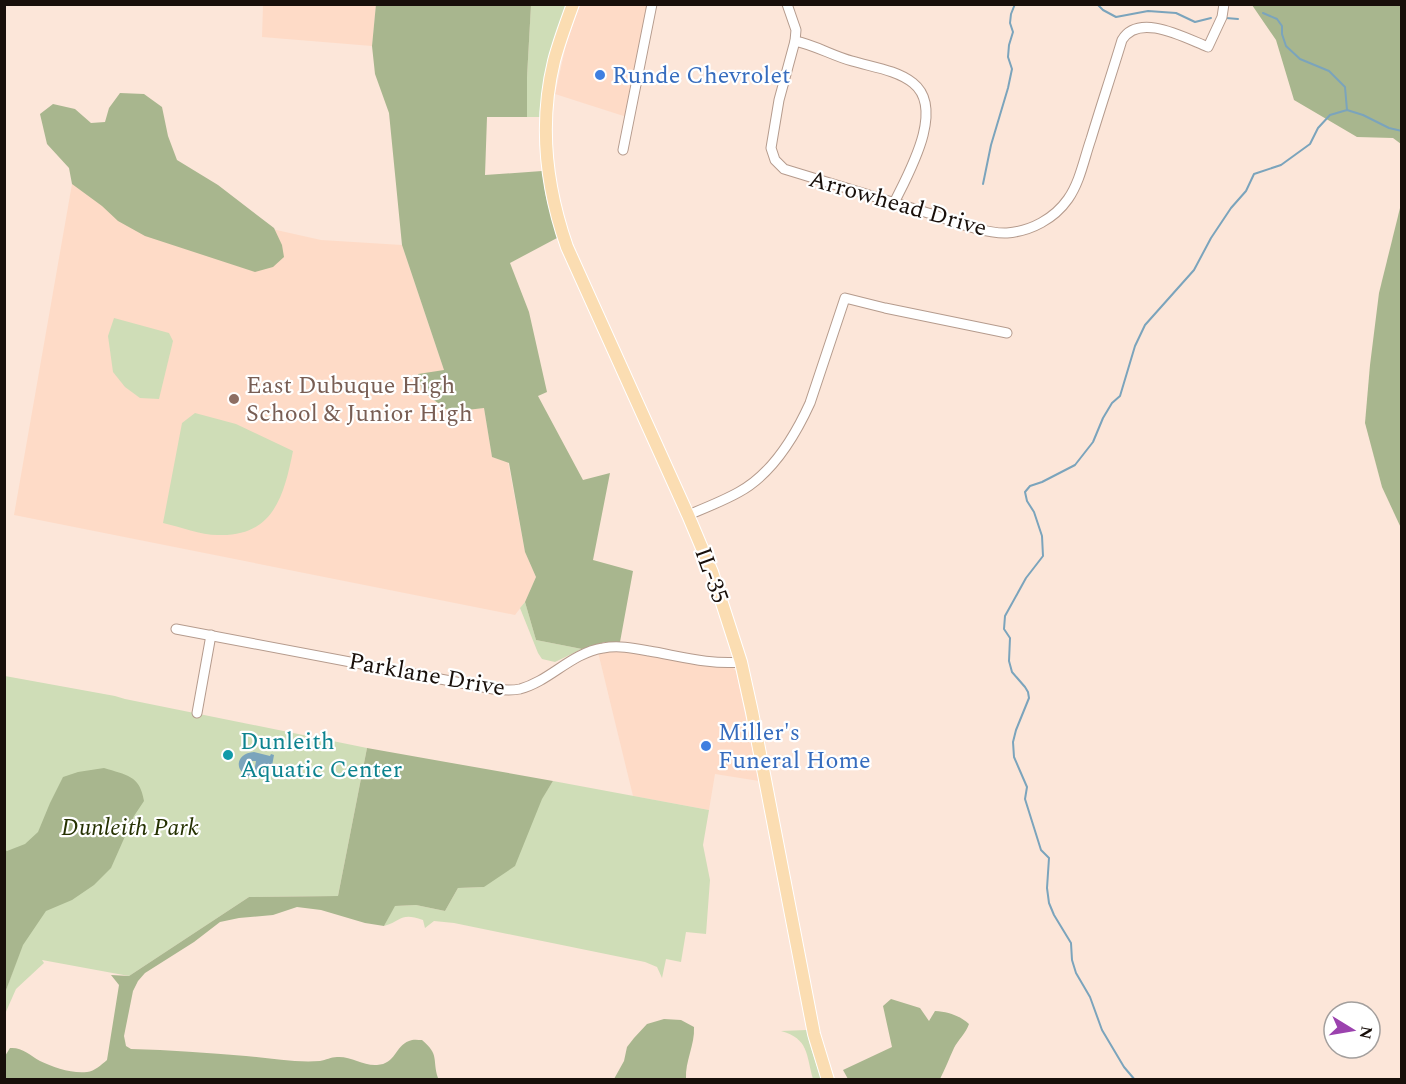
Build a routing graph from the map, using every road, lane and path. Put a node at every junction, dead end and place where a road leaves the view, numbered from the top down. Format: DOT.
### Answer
graph roads {
  1 [pos="573,4"];
  2 [pos="652,4"];
  3 [pos="787,4"];
  4 [pos="1224,4"];
  5 [pos="795,41"];
  6 [pos="623,150"];
  7 [pos="894,203"];
  8 [pos="1006,333"];
  9 [pos="688,515"];
  10 [pos="176,629"];
  11 [pos="211,635"];
  12 [pos="741,662"];
  13 [pos="197,713"];
  14 [pos="828,1080"];
  1 -- 9 [label="main road, IL-35"];
  2 -- 6 [label="street"];
  3 -- 5 [label="street, Arrowhead Drive"];
  4 -- 7 [label="street, Arrowhead Drive"];
  5 -- 7 [label="street, Arrowhead Drive"];
  5 -- 7 [label="street"];
  8 -- 9 [label="street"];
  9 -- 12 [label="main road, IL-35"];
  10 -- 11 [label="street, Parklane Drive"];
  11 -- 12 [label="street, Parklane Drive"];
  11 -- 13 [label="street"];
  12 -- 14 [label="main road, IL-35"];
}
